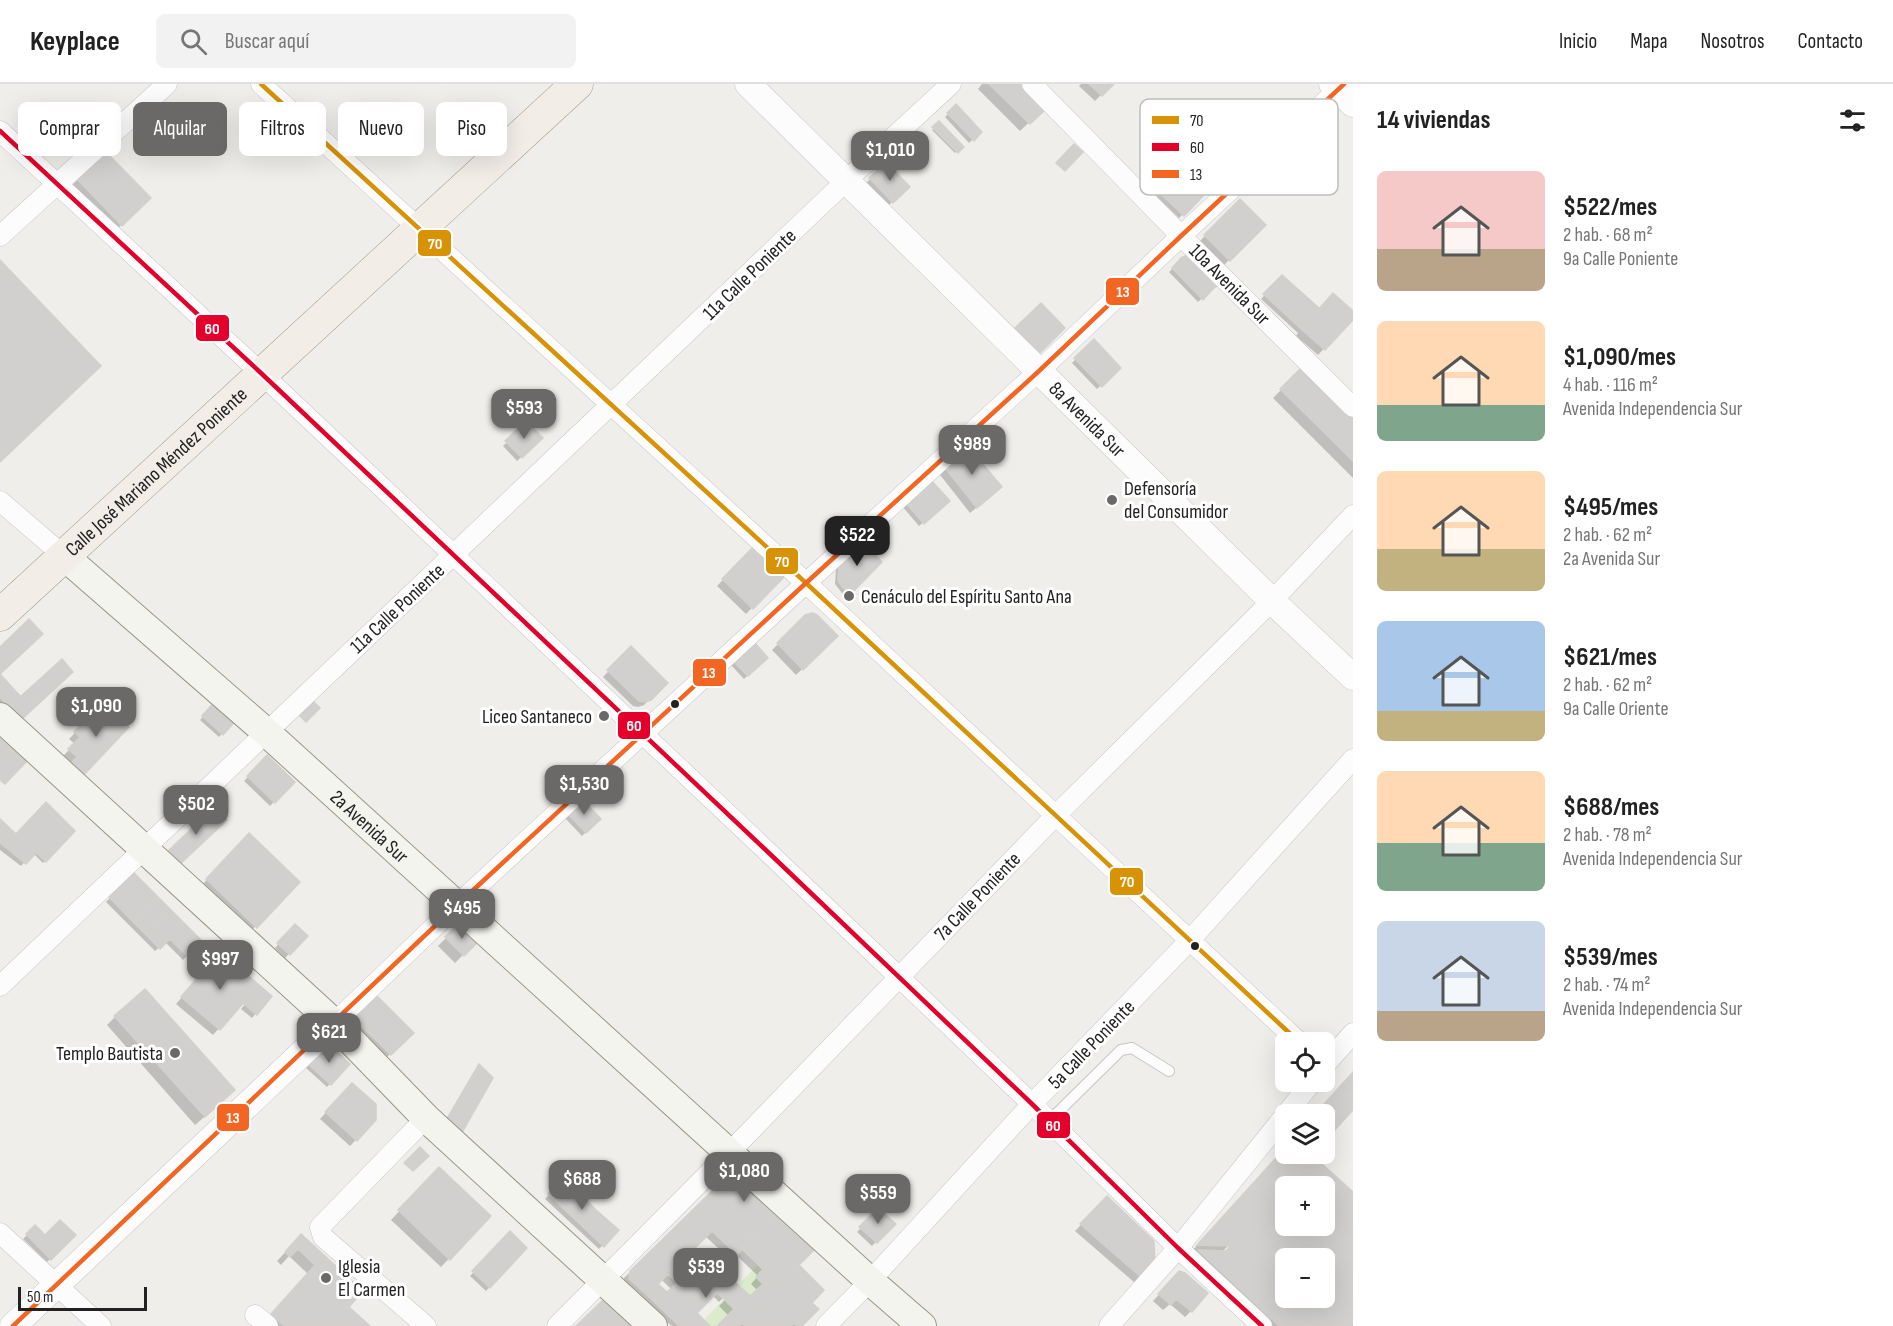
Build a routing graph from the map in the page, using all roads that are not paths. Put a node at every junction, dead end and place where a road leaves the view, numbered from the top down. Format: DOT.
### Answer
graph roads {
  1 [pos="167,84"];
  2 [pos="261,84"];
  3 [pos="577,84"];
  4 [pos="748,84"];
  5 [pos="951,84"];
  6 [pos="1032,84"];
  7 [pos="0,131"];
  8 [pos="847,180"];
  9 [pos="58,183"];
  10 [pos="1140,194"];
  11 [pos="1141,195"];
  12 [pos="1227,195"];
  13 [pos="420,230"];
  14 [pos="0,236"];
  15 [pos="1181,236"];
  16 [pos="1039,371"];
  17 [pos="261,374"];
  18 [pos="611,405"];
  19 [pos="1353,407"];
  20 [pos="0,501"];
  21 [pos="1353,515"];
  22 [pos="453,555"];
  23 [pos="64,556"];
  24 [pos="806,583"];
  25 [pos="1272,601"];
  26 [pos="0,615"];
  27 [pos="1353,677"];
  28 [pos="0,717"];
  29 [pos="266,732"];
  30 [pos="642,734"];
  31 [pos="1353,759"];
  32 [pos="1056,815"];
  33 [pos="144,850"];
  34 [pos="457,905"];
  35 [pos="1190,940"];
  36 [pos="899,976"];
  37 [pos="0,986"];
  38 [pos="334,1023"];
  39 [pos="1288,1032"];
  40 [pos="1353,1033"];
  41 [pos="1335,1053"];
  42 [pos="1169,1071"];
  43 [pos="1304,1092"];
  44 [pos="1032,1104"];
  45 [pos="426,1118"];
  46 [pos="1049,1121"];
  47 [pos="729,1153"];
  48 [pos="0,1233"];
  49 [pos="1178,1248"];
  50 [pos="603,1279"];
  51 [pos="870,1281"];
  52 [pos="57,1285"];
  53 [pos="13,1326"];
  54 [pos="101,1326"];
  55 [pos="426,1326"];
  56 [pos="557,1326"];
  57 [pos="653,1326"];
  58 [pos="826,1326"];
  59 [pos="922,1326"];
  60 [pos="1109,1326"];
  61 [pos="1262,1326"];
  1 -- 9 [label="street"];
  2 -- 13 [label="street"];
  3 -- 13 [label="main road, Calle José Mariano Méndez Poniente"];
  4 -- 8 [label="street, 8a Avenida Sur"];
  5 -- 8 [label="street, 11a Calle Poniente"];
  6 -- 10 [label="street, 10a Avenida Sur"];
  7 -- 9 [label="street"];
  8 -- 16 [label="street, 8a Avenida Sur"];
  8 -- 18 [label="street, 11a Calle Poniente"];
  9 -- 14 [label="street"];
  9 -- 17 [label="street"];
  11 -- 15 [label="street, 10a Avenida Sur"];
  12 -- 15 [label="street"];
  13 -- 17 [label="main road, Calle José Mariano Méndez Poniente"];
  13 -- 18 [label="street"];
  15 -- 16 [label="street"];
  15 -- 19 [label="street, 10a Avenida Sur"];
  16 -- 24 [label="street"];
  16 -- 25 [label="street, 8a Avenida Sur"];
  17 -- 22 [label="street"];
  17 -- 23 [label="main road, Calle José Mariano Méndez Poniente"];
  18 -- 22 [label="street, 11a Calle Poniente"];
  18 -- 24 [label="street"];
  20 -- 23 [label="street, 2a Avenida Sur"];
  21 -- 25 [label="street, 7a Calle Poniente"];
  22 -- 29 [label="street, 11a Calle Poniente"];
  22 -- 30 [label="street"];
  23 -- 26 [label="main road, Calle José Mariano Méndez Poniente"];
  23 -- 29 [label="main road, 2a Avenida Sur"];
  24 -- 30 [label="street"];
  24 -- 32 [label="street"];
  25 -- 27 [label="street, 8a Avenida Sur"];
  25 -- 32 [label="street, 7a Calle Poniente"];
  28 -- 33 [label="main road"];
  29 -- 33 [label="street, 11a Calle Poniente"];
  29 -- 34 [label="main road, 2a Avenida Sur"];
  30 -- 34 [label="street"];
  30 -- 36 [label="street"];
  31 -- 35 [label="street, 5a Calle Poniente"];
  32 -- 35 [label="street"];
  32 -- 36 [label="street, 7a Calle Poniente"];
  33 -- 37 [label="street, 11a Calle Poniente"];
  33 -- 38 [label="main road"];
  34 -- 38 [label="street"];
  34 -- 47 [label="main road, 2a Avenida Sur"];
  35 -- 39 [label="street"];
  35 -- 44 [label="street, 5a Calle Poniente"];
  36 -- 44 [label="street"];
  36 -- 47 [label="street, 7a Calle Poniente"];
  38 -- 45 [label="main road"];
  38 -- 52 [label="street"];
  40 -- 41 [label="street"];
  42 -- 46 [label="lane"];
  43 -- 49 [label="street"];
  44 -- 46 [label="street"];
  44 -- 51 [label="street, 5a Calle Poniente"];
  45 -- 50 [label="main road"];
  45 -- 55 [label="street"];
  46 -- 49 [label="street"];
  47 -- 50 [label="street, 7a Calle Poniente"];
  47 -- 51 [label="main road, 2a Avenida Sur"];
  48 -- 52 [label="street"];
  49 -- 60 [label="street"];
  49 -- 61 [label="street"];
  50 -- 56 [label="street, 7a Calle Poniente"];
  50 -- 57 [label="main road"];
  51 -- 58 [label="street, 5a Calle Poniente"];
  51 -- 59 [label="main road, 2a Avenida Sur"];
  52 -- 53 [label="street"];
  52 -- 54 [label="street"];
}
